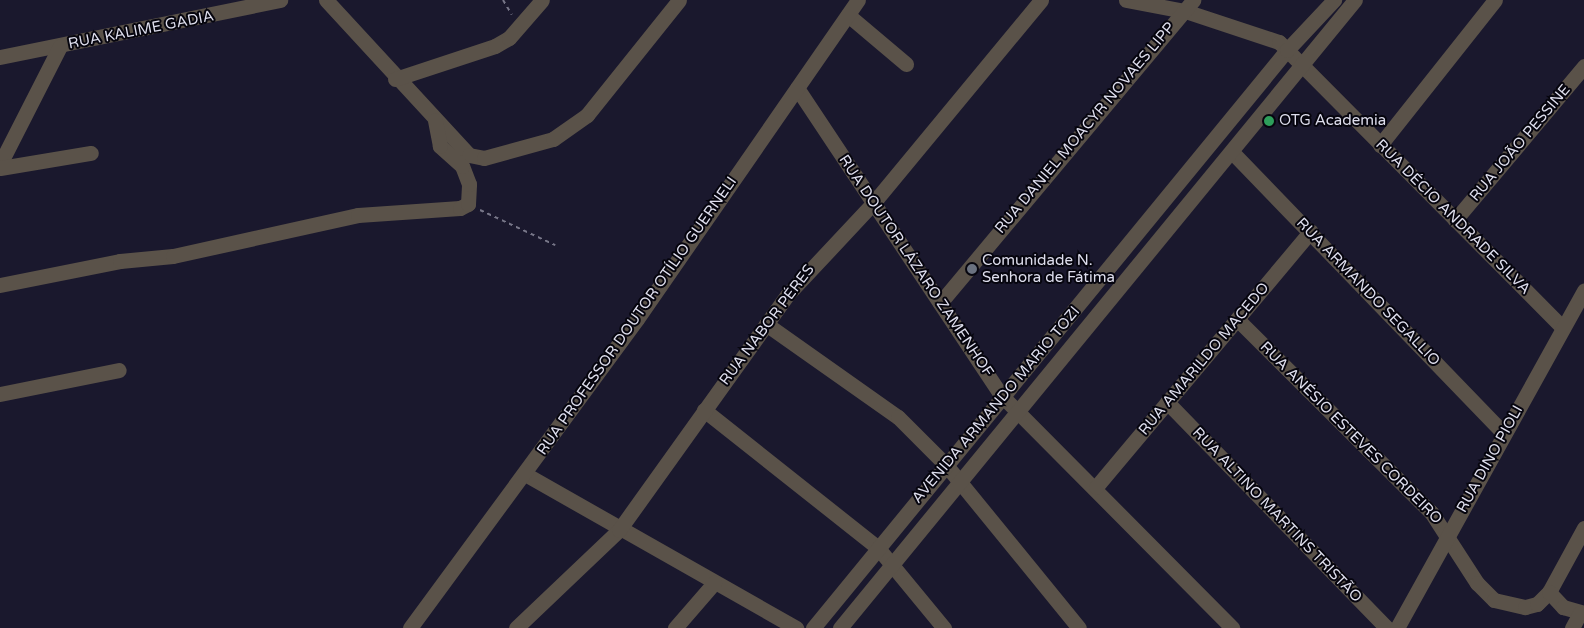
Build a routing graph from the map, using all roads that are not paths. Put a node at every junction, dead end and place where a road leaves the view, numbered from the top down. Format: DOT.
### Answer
graph roads {
  1 [pos="280,0"];
  2 [pos="326,0"];
  3 [pos="542,0"];
  4 [pos="679,0"];
  5 [pos="858,0"];
  6 [pos="1042,0"];
  7 [pos="1126,0"];
  8 [pos="1334,0"];
  9 [pos="1355,0"];
  10 [pos="1495,0"];
  11 [pos="1189,6"];
  12 [pos="848,15"];
  13 [pos="60,46"];
  14 [pos="1288,50"];
  15 [pos="0,57"];
  16 [pos="1302,62"];
  17 [pos="906,64"];
  18 [pos="1584,66"];
  19 [pos="395,79"];
  20 [pos="797,88"];
  21 [pos="435,120"];
  22 [pos="1380,145"];
  23 [pos="1232,152"];
  24 [pos="91,153"];
  25 [pos="0,164"];
  26 [pos="0,168"];
  27 [pos="874,202"];
  28 [pos="1455,220"];
  29 [pos="1311,231"];
  30 [pos="0,286"];
  31 [pos="1584,290"];
  32 [pos="940,303"];
  33 [pos="1238,320"];
  34 [pos="766,324"];
  35 [pos="1563,328"];
  36 [pos="119,370"];
  37 [pos="0,394"];
  38 [pos="1002,396"];
  39 [pos="1167,402"];
  40 [pos="704,410"];
  41 [pos="1020,410"];
  42 [pos="1503,433"];
  43 [pos="946,465"];
  44 [pos="525,474"];
  45 [pos="959,484"];
  46 [pos="1096,487"];
  47 [pos="1584,528"];
  48 [pos="619,530"];
  49 [pos="1449,534"];
  50 [pos="878,548"];
  51 [pos="893,564"];
  52 [pos="714,583"];
  53 [pos="1549,592"];
  54 [pos="1582,613"];
  55 [pos="410,628"];
  56 [pos="516,628"];
  57 [pos="675,628"];
  58 [pos="796,628"];
  59 [pos="813,628"];
  60 [pos="840,628"];
  61 [pos="944,628"];
  62 [pos="1079,628"];
  63 [pos="1232,628"];
  64 [pos="1387,628"];
  65 [pos="1396,628"];
  66 [pos="1572,628"];
  1 -- 13 [label="street, RUA KALIME GADIA"];
  2 -- 19 [label="street"];
  3 -- 19 [label="street"];
  4 -- 21 [label="street"];
  5 -- 12 [label="street, RUA PROFESSOR DOUTOR OTÍLIO GUERNELI"];
  6 -- 27 [label="street, RUA NABOR PÉRES"];
  7 -- 11 [label="street"];
  8 -- 14 [label="street, AVENIDA ARMANDO MARIO TOZI"];
  9 -- 16 [label="street, AVENIDA ARMANDO MARIO TOZI"];
  10 -- 22 [label="street"];
  11 -- 14 [label="street"];
  11 -- 32 [label="street, RUA DANIEL MOACYR NOVAES LIPP"];
  12 -- 17 [label="street"];
  12 -- 20 [label="street, RUA PROFESSOR DOUTOR OTÍLIO GUERNELI"];
  13 -- 15 [label="street, RUA KALIME GADIA"];
  13 -- 25 [label="street"];
  14 -- 16 [label="street, RUA DÉCIO ANDRADE SILVA"];
  14 -- 38 [label="street, AVENIDA ARMANDO MARIO TOZI"];
  16 -- 22 [label="street, RUA DÉCIO ANDRADE SILVA"];
  16 -- 23 [label="street, AVENIDA ARMANDO MARIO TOZI"];
  18 -- 28 [label="street, RUA JOÃO PESSINE"];
  19 -- 21 [label="street"];
  20 -- 27 [label="street, RUA DOUTOR LÁZARO ZAMENHOF"];
  20 -- 44 [label="street, RUA PROFESSOR DOUTOR OTÍLIO GUERNELI"];
  21 -- 30 [label="street"];
  22 -- 28 [label="street, RUA DÉCIO ANDRADE SILVA"];
  23 -- 29 [label="street, RUA ARMANDO SEGALLIO"];
  23 -- 41 [label="street, AVENIDA ARMANDO MARIO TOZI"];
  24 -- 26 [label="street"];
  27 -- 32 [label="street, RUA DOUTOR LÁZARO ZAMENHOF"];
  27 -- 34 [label="street, RUA NABOR PÉRES"];
  28 -- 35 [label="street, RUA DÉCIO ANDRADE SILVA"];
  29 -- 33 [label="street, RUA AMARILDO MACEDO"];
  29 -- 42 [label="street, RUA ARMANDO SEGALLIO"];
  31 -- 35 [label="street, RUA DINO PIOLI"];
  32 -- 38 [label="street, RUA DOUTOR LÁZARO ZAMENHOF"];
  33 -- 39 [label="street, RUA AMARILDO MACEDO"];
  33 -- 49 [label="street, RUA ANÉSIO ESTEVES CORDEIRO"];
  34 -- 40 [label="street, RUA NABOR PÉRES"];
  34 -- 43 [label="street"];
  35 -- 42 [label="street, RUA DINO PIOLI"];
  36 -- 37 [label="street"];
  38 -- 41 [label="street, RUA DOUTOR LÁZARO ZAMENHOF"];
  38 -- 43 [label="street, AVENIDA ARMANDO MARIO TOZI"];
  39 -- 46 [label="street, RUA AMARILDO MACEDO"];
  39 -- 64 [label="street, RUA ALTINO MARTINS TRISTÃO"];
  40 -- 48 [label="street, RUA NABOR PÉRES"];
  40 -- 50 [label="street"];
  41 -- 45 [label="street, AVENIDA ARMANDO MARIO TOZI"];
  41 -- 46 [label="street, RUA DOUTOR LÁZARO ZAMENHOF"];
  42 -- 49 [label="street, RUA DINO PIOLI"];
  43 -- 45 [label="street"];
  43 -- 50 [label="street, AVENIDA ARMANDO MARIO TOZI"];
  44 -- 48 [label="street"];
  44 -- 55 [label="street, RUA PROFESSOR DOUTOR OTÍLIO GUERNELI"];
  45 -- 51 [label="street, AVENIDA ARMANDO MARIO TOZI"];
  45 -- 62 [label="street"];
  46 -- 63 [label="street, RUA DOUTOR LÁZARO ZAMENHOF"];
  47 -- 53 [label="street"];
  48 -- 52 [label="street"];
  48 -- 56 [label="street, RUA NABOR PÉRES"];
  49 -- 53 [label="street, RUA ANÉSIO ESTEVES CORDEIRO"];
  49 -- 65 [label="street, RUA DINO PIOLI"];
  50 -- 51 [label="street"];
  50 -- 59 [label="street, AVENIDA ARMANDO MARIO TOZI"];
  51 -- 60 [label="street, AVENIDA ARMANDO MARIO TOZI"];
  51 -- 61 [label="street"];
  52 -- 57 [label="street"];
  52 -- 58 [label="street"];
  53 -- 54 [label="street"];
  54 -- 66 [label="street"];
}
